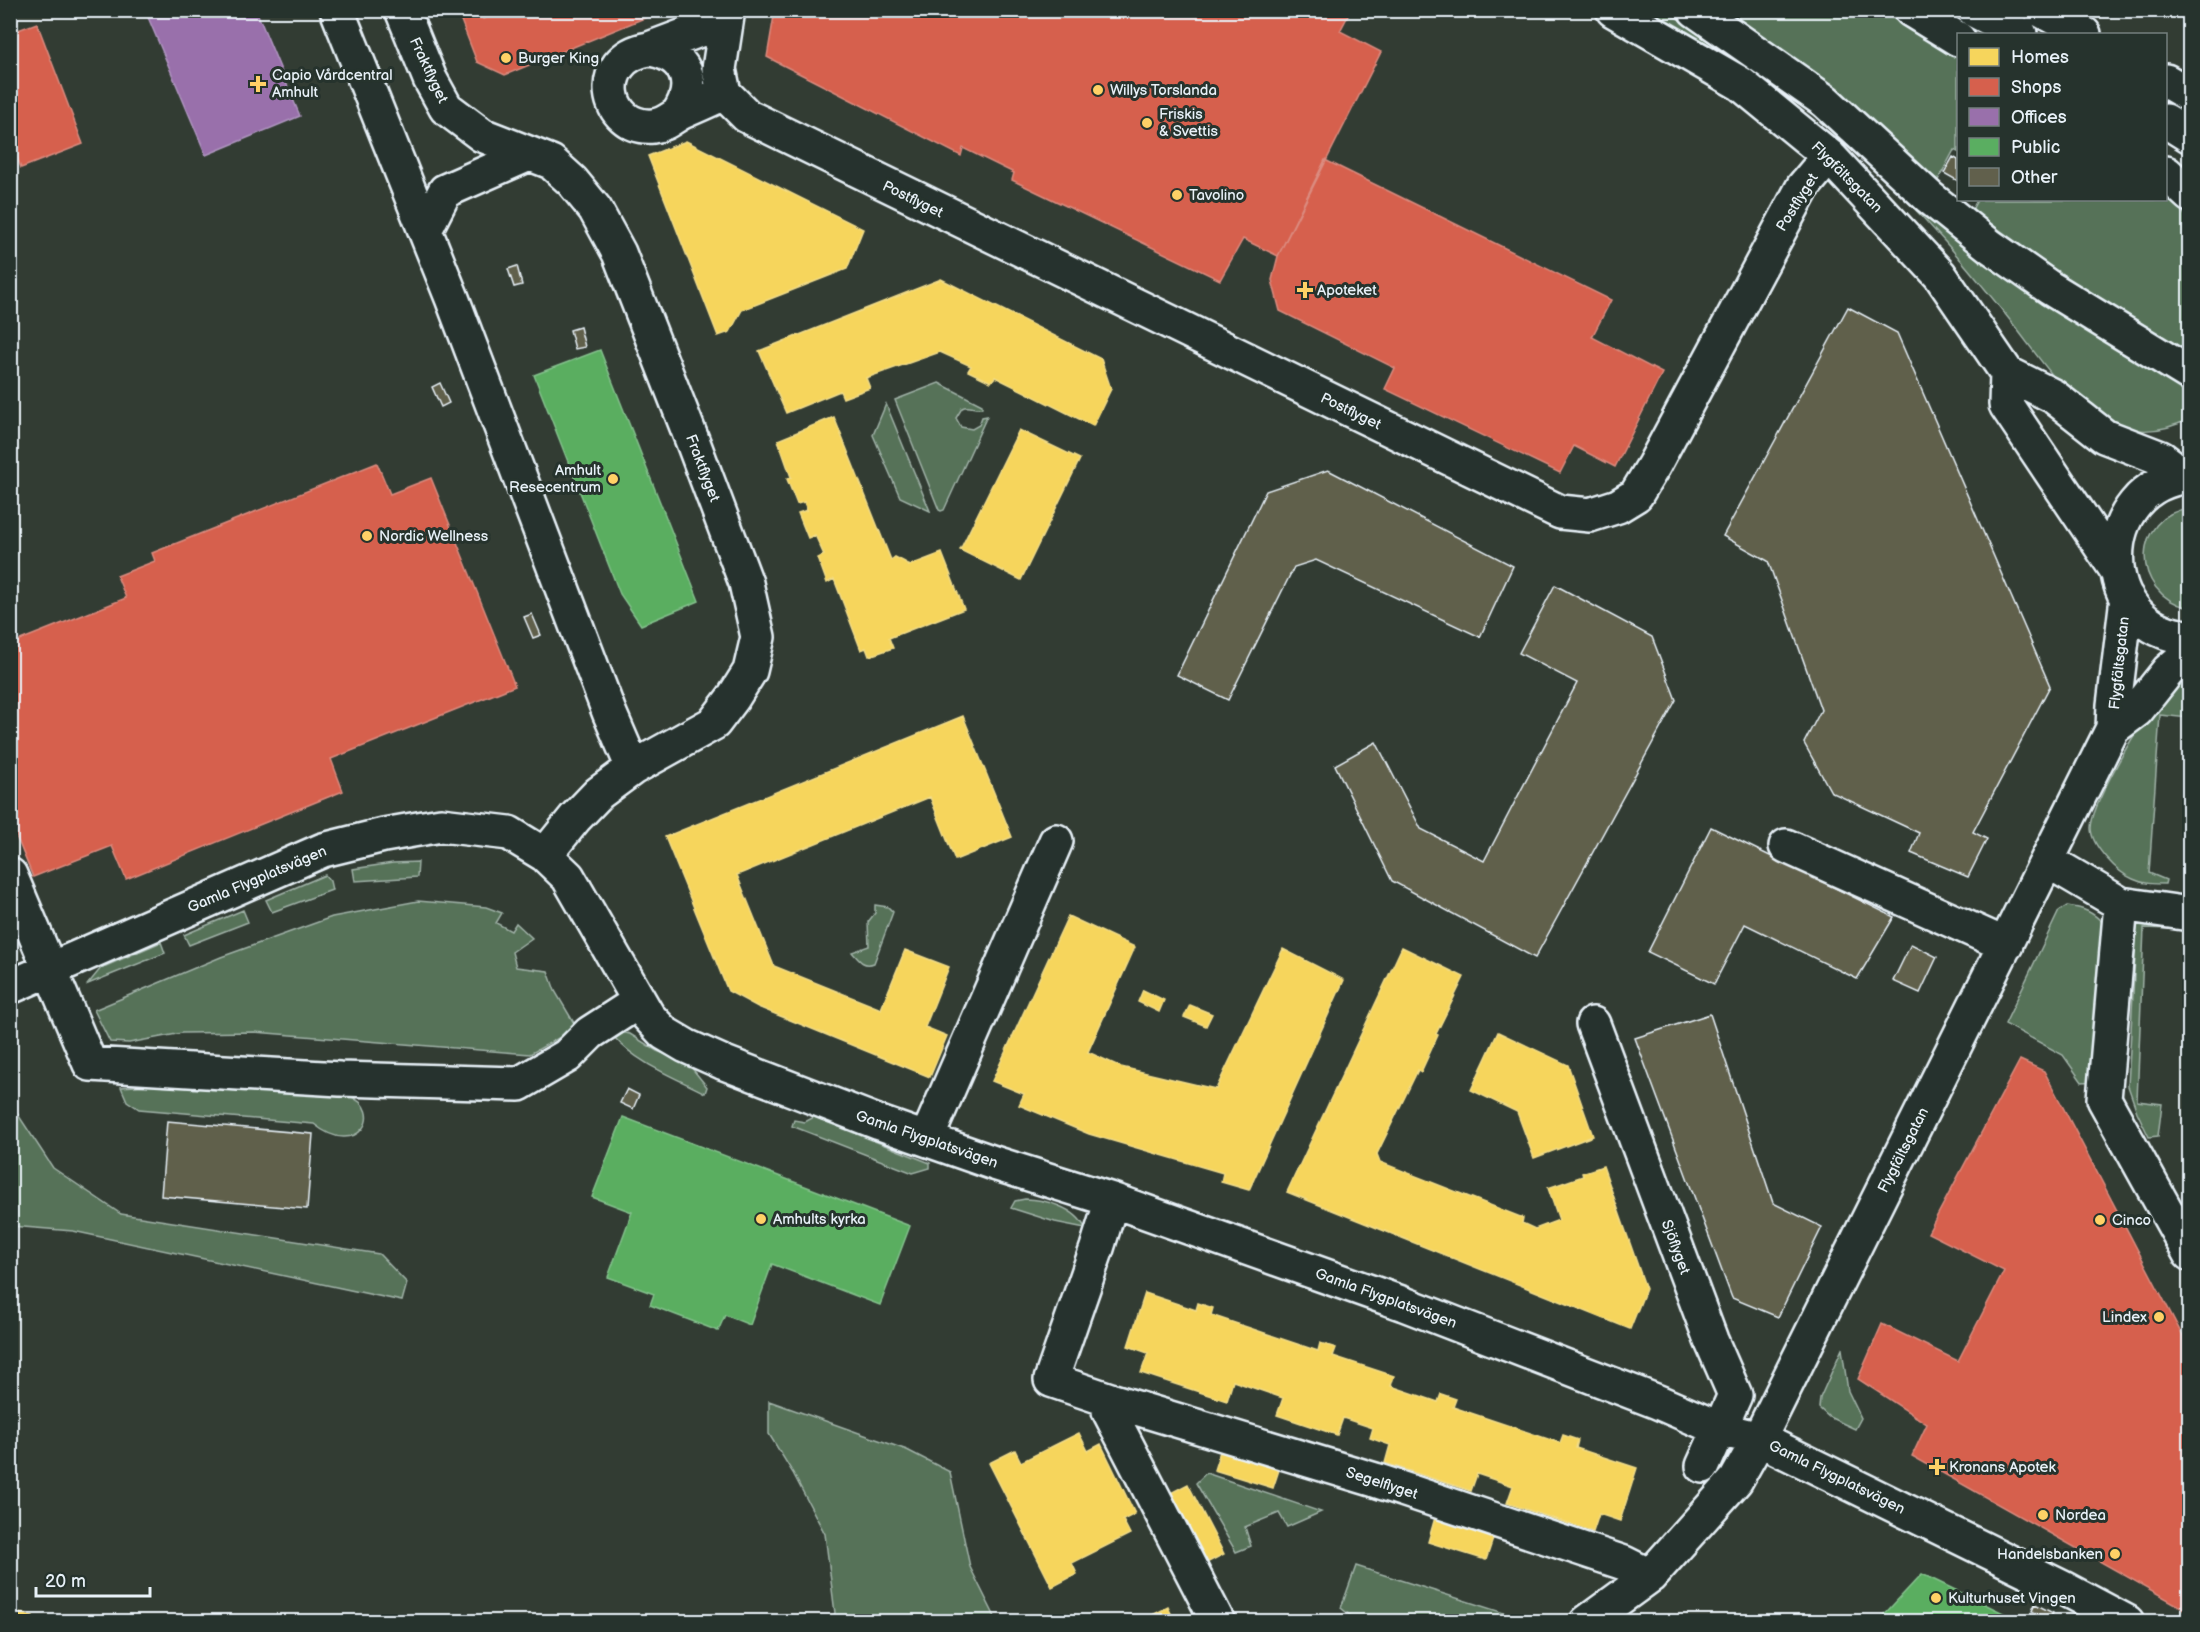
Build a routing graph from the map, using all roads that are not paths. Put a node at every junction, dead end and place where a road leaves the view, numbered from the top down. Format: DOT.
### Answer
graph roads {
  1 [pos="338,10"];
  2 [pos="402,10"];
  3 [pos="1613,10"];
  4 [pos="1695,10"];
  5 [pos="1911,10"];
  6 [pos="1974,10"];
  7 [pos="2041,10"];
  8 [pos="727,16"];
  9 [pos="2017,33"];
  10 [pos="2082,33"];
  11 [pos="1957,38"];
  12 [pos="649,49"];
  13 [pos="2167,82"];
  14 [pos="724,93"];
  15 [pos="2190,95"];
  16 [pos="678,114"];
  17 [pos="2167,122"];
  18 [pos="2190,136"];
  19 [pos="529,154"];
  20 [pos="1829,156"];
  21 [pos="2167,174"];
  22 [pos="2190,195"];
  23 [pos="425,230"];
  24 [pos="2007,373"];
  25 [pos="2190,374"];
  26 [pos="2188,476"];
  27 [pos="2121,583"];
  28 [pos="2190,637"];
  29 [pos="2190,652"];
  30 [pos="2113,728"];
  31 [pos="633,768"];
  32 [pos="1056,841"];
  33 [pos="1786,846"];
  34 [pos="545,855"];
  35 [pos="2048,861"];
  36 [pos="10,875"];
  37 [pos="2121,904"];
  38 [pos="2190,915"];
  39 [pos="2006,945"];
  40 [pos="49,970"];
  41 [pos="10,987"];
  42 [pos="638,1002"];
  43 [pos="1593,1024"];
  44 [pos="927,1138"];
  45 [pos="1112,1200"];
  46 [pos="2190,1254"];
  47 [pos="1110,1400"];
  48 [pos="1720,1429"];
  49 [pos="1759,1439"];
  50 [pos="1703,1466"];
  51 [pos="1650,1576"];
  52 [pos="1218,1622"];
  53 [pos="1587,1622"];
  54 [pos="2127,1622"];
  1 -- 23 [label="street"];
  2 -- 19 [label="street, Fraktflyget"];
  3 -- 20 [label="street, Flygfältsgatan"];
  4 -- 25 [label="street"];
  5 -- 11 [label="street"];
  6 -- 9 [label="street"];
  7 -- 10 [label="street"];
  8 -- 12 [label="street"];
  8 -- 14 [label="street"];
  12 -- 16 [label="street"];
  12 -- 16 [label="street"];
  13 -- 15 [label="street"];
  14 -- 16 [label="street"];
  14 -- 20 [label="street, Postflyget"];
  17 -- 18 [label="street"];
  19 -- 23 [label="street"];
  19 -- 31 [label="street, Fraktflyget"];
  20 -- 24 [label="street, Flygfältsgatan"];
  21 -- 22 [label="street"];
  23 -- 31 [label="street"];
  24 -- 26 [label="street, Flygfältsgatan"];
  24 -- 27 [label="street, Flygfältsgatan"];
  26 -- 27 [label="street, Flygfältsgatan"];
  27 -- 28 [label="street, Flygfältsgatan"];
  27 -- 30 [label="street, Flygfältsgatan"];
  29 -- 30 [label="street, Flygfältsgatan"];
  30 -- 35 [label="street, Flygfältsgatan"];
  31 -- 34 [label="street, Fraktflyget"];
  32 -- 44 [label="street"];
  33 -- 39 [label="street"];
  34 -- 40 [label="street, Gamla Flygplatsvägen"];
  34 -- 42 [label="street, Gamla Flygplatsvägen"];
  35 -- 37 [label="street"];
  35 -- 39 [label="street, Flygfältsgatan"];
  36 -- 40 [label="street"];
  37 -- 38 [label="street"];
  37 -- 46 [label="street"];
  39 -- 49 [label="street, Flygfältsgatan"];
  40 -- 41 [label="street, Gamla Flygplatsvägen"];
  40 -- 42 [label="street"];
  42 -- 44 [label="street, Gamla Flygplatsvägen"];
  43 -- 48 [label="street, Sjöflyget"];
  44 -- 45 [label="street, Gamla Flygplatsvägen"];
  45 -- 47 [label="street, Segelflyget"];
  45 -- 48 [label="street, Gamla Flygplatsvägen"];
  47 -- 51 [label="street, Segelflyget"];
  47 -- 52 [label="street"];
  48 -- 49 [label="street, Gamla Flygplatsvägen"];
  48 -- 50 [label="street, Sjöflyget"];
  49 -- 51 [label="street"];
  49 -- 54 [label="street, Gamla Flygplatsvägen"];
  51 -- 53 [label="street"];
}
